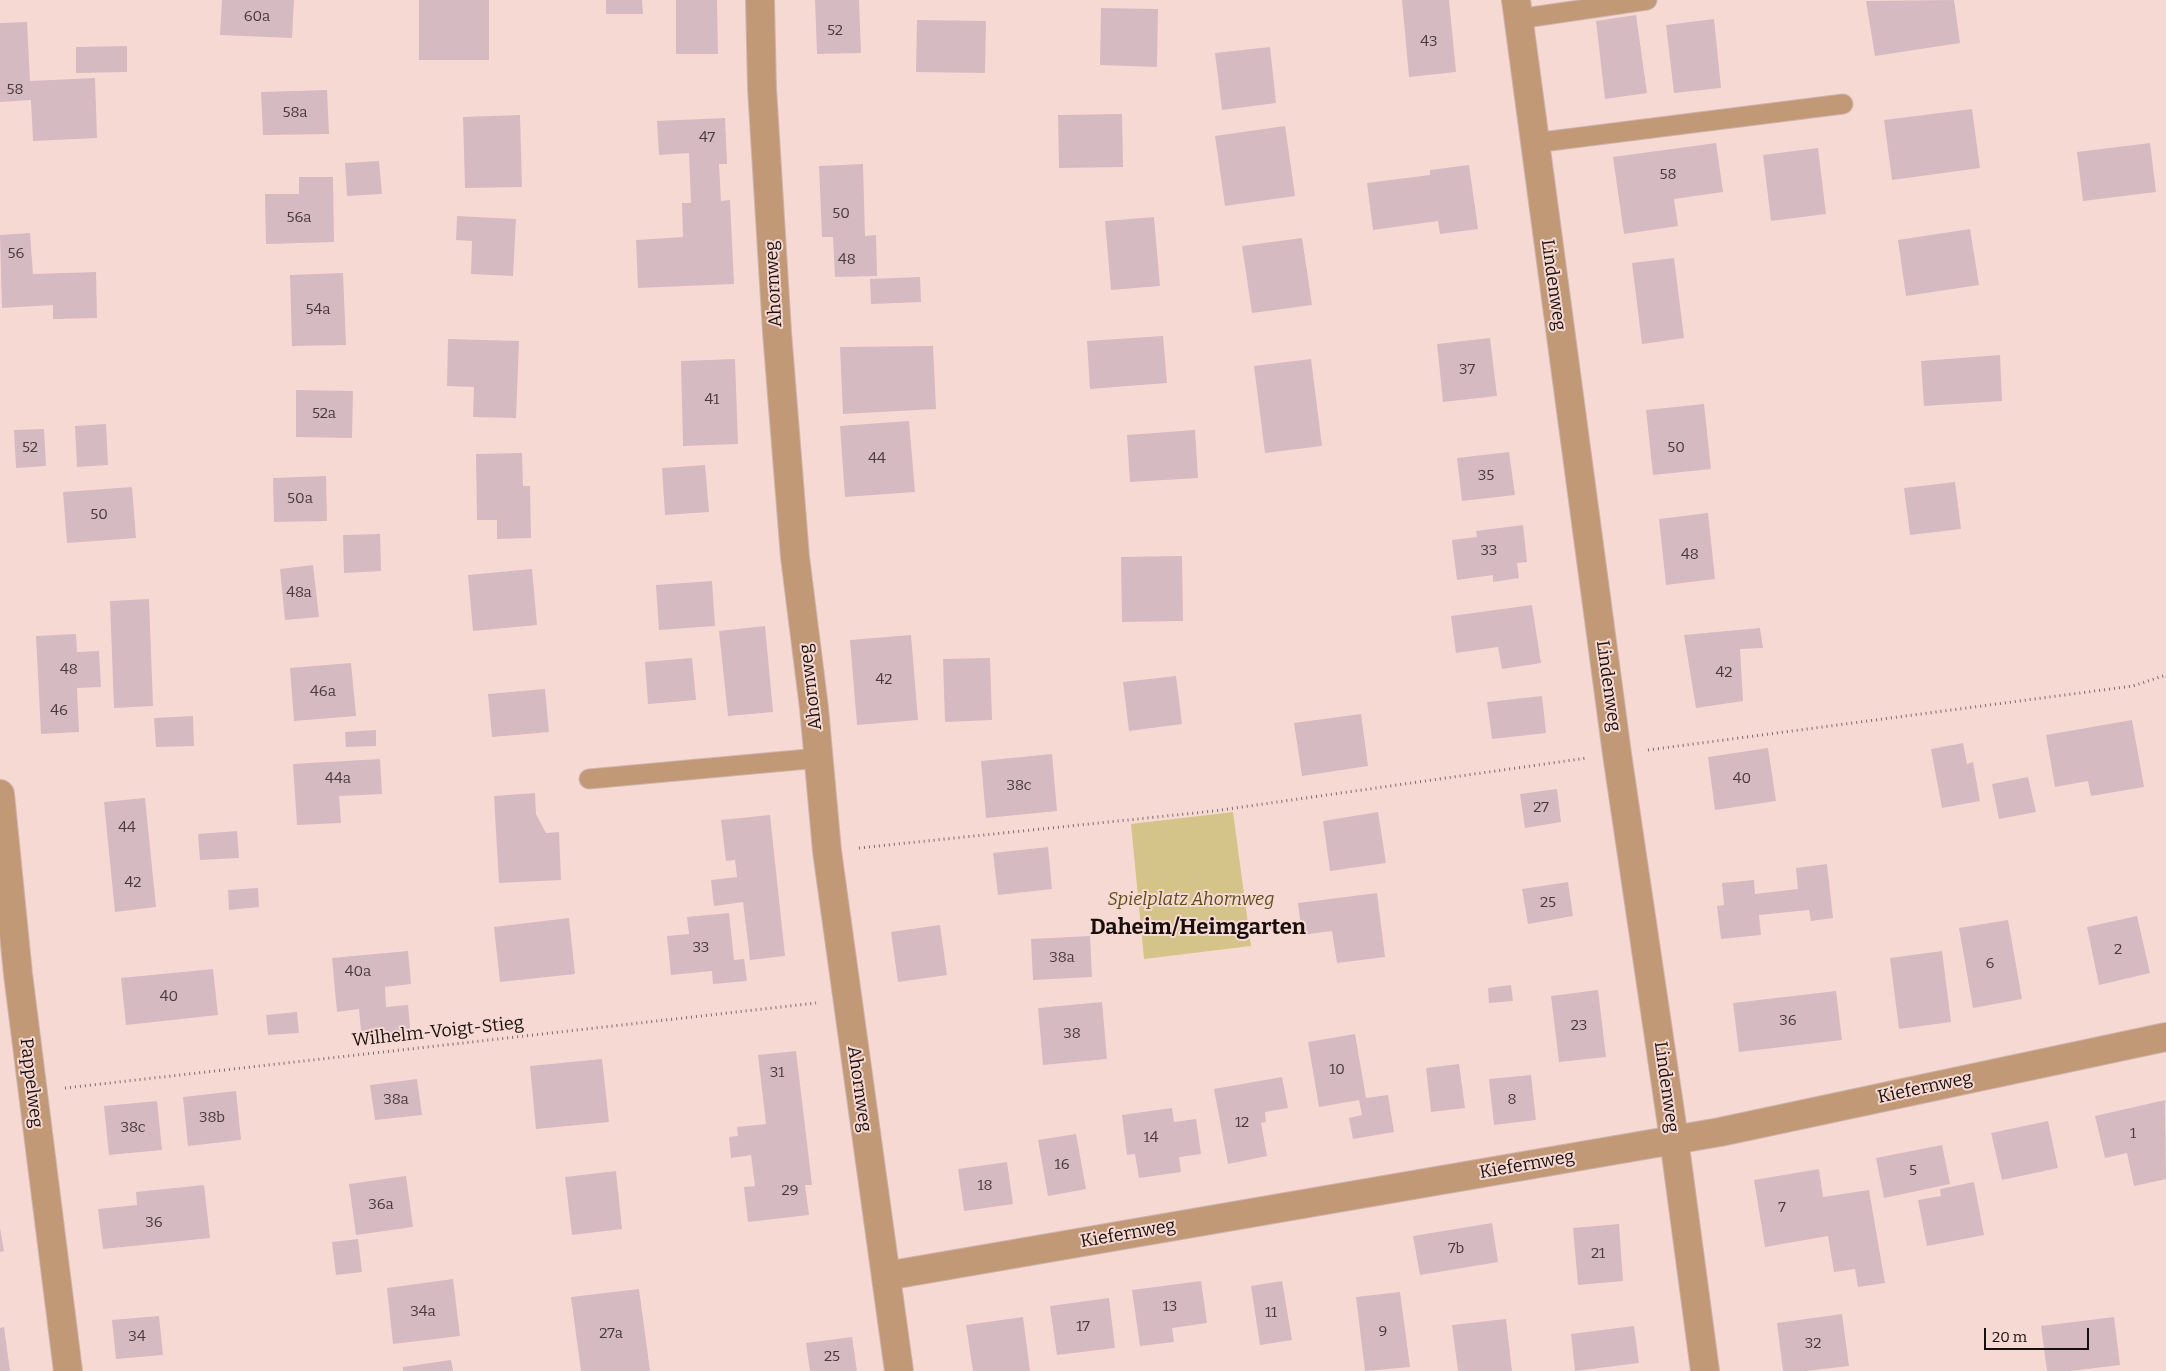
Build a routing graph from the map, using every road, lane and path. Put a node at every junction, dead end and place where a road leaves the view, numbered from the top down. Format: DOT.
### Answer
graph roads {
  1 [pos="760,0"];
  2 [pos="1647,0"];
  3 [pos="1517,9"];
  4 [pos="1843,104"];
  5 [pos="1534,144"];
  6 [pos="2166,675"];
  7 [pos="1617,754"];
  8 [pos="819,758"];
  9 [pos="589,779"];
  10 [pos="0,794"];
  11 [pos="827,851"];
  12 [pos="846,1000"];
  13 [pos="2166,1038"];
  14 [pos="32,1092"];
  15 [pos="1674,1139"];
  16 [pos="886,1276"];
  17 [pos="68,1371"];
  18 [pos="899,1371"];
  19 [pos="1705,1371"];
  1 -- 8 [label="street, Ahornweg"];
  2 -- 3 [label="lane"];
  3 -- 5 [label="street, Lindenweg"];
  4 -- 5 [label="lane"];
  5 -- 7 [label="street, Lindenweg"];
  6 -- 7 [label="path"];
  7 -- 11 [label="path"];
  7 -- 15 [label="street, Lindenweg"];
  8 -- 9 [label="lane"];
  8 -- 11 [label="street, Ahornweg"];
  10 -- 14 [label="street, Pappelweg"];
  11 -- 12 [label="street, Ahornweg"];
  12 -- 14 [label="path, Wilhelm-Voigt-Stieg"];
  12 -- 16 [label="street, Ahornweg"];
  13 -- 15 [label="street, Kiefernweg"];
  14 -- 17 [label="street, Pappelweg"];
  15 -- 16 [label="street, Kiefernweg"];
  15 -- 19 [label="street, Lindenweg"];
  16 -- 18 [label="street, Ahornweg"];
}
